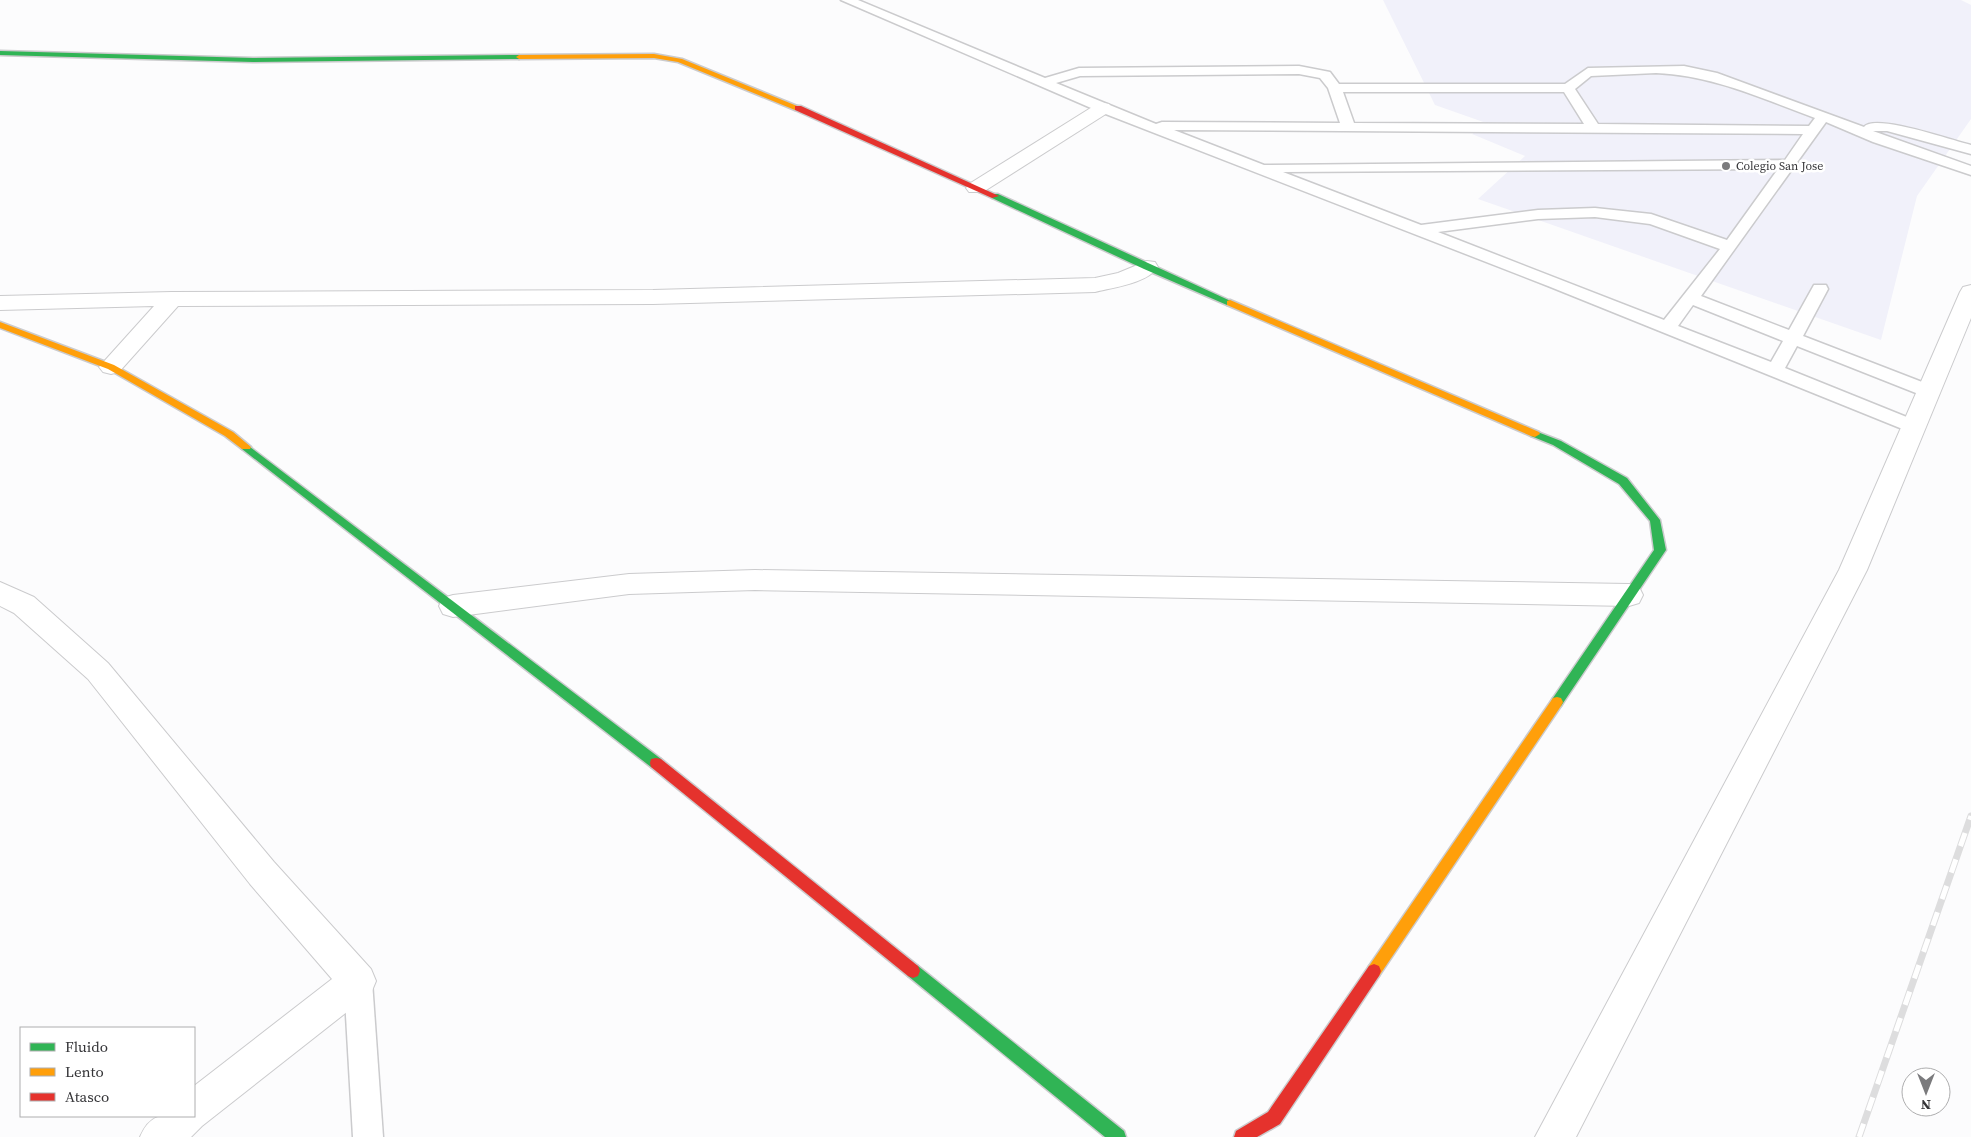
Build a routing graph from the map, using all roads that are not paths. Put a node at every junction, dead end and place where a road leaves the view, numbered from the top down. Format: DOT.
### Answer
graph roads {
  1 [pos="847,0"];
  2 [pos="0,53"];
  3 [pos="1044,83"];
  4 [pos="1335,88"];
  5 [pos="1568,88"];
  6 [pos="1103,108"];
  7 [pos="1824,116"];
  8 [pos="1151,126"];
  9 [pos="1851,126"];
  10 [pos="1348,127"];
  11 [pos="1593,128"];
  12 [pos="1814,130"];
  13 [pos="1971,150"];
  14 [pos="1789,164"];
  15 [pos="1256,168"];
  16 [pos="1971,171"];
  17 [pos="976,188"];
  18 [pos="1419,229"];
  19 [pos="1730,247"];
  20 [pos="1147,267"];
  21 [pos="1820,289"];
  22 [pos="1971,292"];
  23 [pos="1690,298"];
  24 [pos="172,299"];
  25 [pos="0,303"];
  26 [pos="0,325"];
  27 [pos="1667,328"];
  28 [pos="1793,337"];
  29 [pos="111,367"];
  30 [pos="1775,371"];
  31 [pos="1928,391"];
  32 [pos="1912,426"];
  33 [pos="0,593"];
  34 [pos="1628,595"];
  35 [pos="454,606"];
  36 [pos="358,981"];
  37 [pos="195,1109"];
  38 [pos="186,1117"];
  39 [pos="160,1137"];
  40 [pos="368,1137"];
  41 [pos="1118,1137"];
  42 [pos="1242,1137"];
  43 [pos="1555,1137"];
  1 -- 3 [label="lane"];
  2 -- 17 [label="street"];
  3 -- 4 [label="lane"];
  3 -- 6 [label="lane"];
  4 -- 5 [label="lane"];
  4 -- 10 [label="lane"];
  5 -- 7 [label="lane"];
  5 -- 11 [label="lane"];
  6 -- 8 [label="lane"];
  6 -- 17 [label="street"];
  7 -- 9 [label="lane"];
  7 -- 12 [label="lane"];
  8 -- 10 [label="lane"];
  8 -- 15 [label="lane"];
  9 -- 13 [label="lane"];
  9 -- 16 [label="lane"];
  10 -- 11 [label="lane"];
  11 -- 12 [label="lane"];
  12 -- 14 [label="lane"];
  14 -- 15 [label="lane"];
  14 -- 19 [label="lane"];
  15 -- 18 [label="lane"];
  17 -- 20 [label="street"];
  18 -- 19 [label="lane"];
  18 -- 27 [label="lane"];
  19 -- 23 [label="lane"];
  20 -- 24 [label="street"];
  20 -- 34 [label="street"];
  21 -- 28 [label="lane"];
  22 -- 31 [label="street"];
  23 -- 27 [label="lane"];
  23 -- 28 [label="lane"];
  24 -- 25 [label="street"];
  24 -- 29 [label="street"];
  26 -- 29 [label="street"];
  27 -- 30 [label="lane"];
  28 -- 30 [label="lane"];
  28 -- 31 [label="lane"];
  29 -- 35 [label="street"];
  30 -- 32 [label="lane"];
  31 -- 32 [label="street"];
  32 -- 43 [label="street"];
  33 -- 36 [label="street"];
  34 -- 35 [label="street"];
  34 -- 42 [label="street"];
  35 -- 41 [label="street"];
  36 -- 37 [label="street"];
  36 -- 40 [label="lane"];
  38 -- 39 [label="street"];
}
